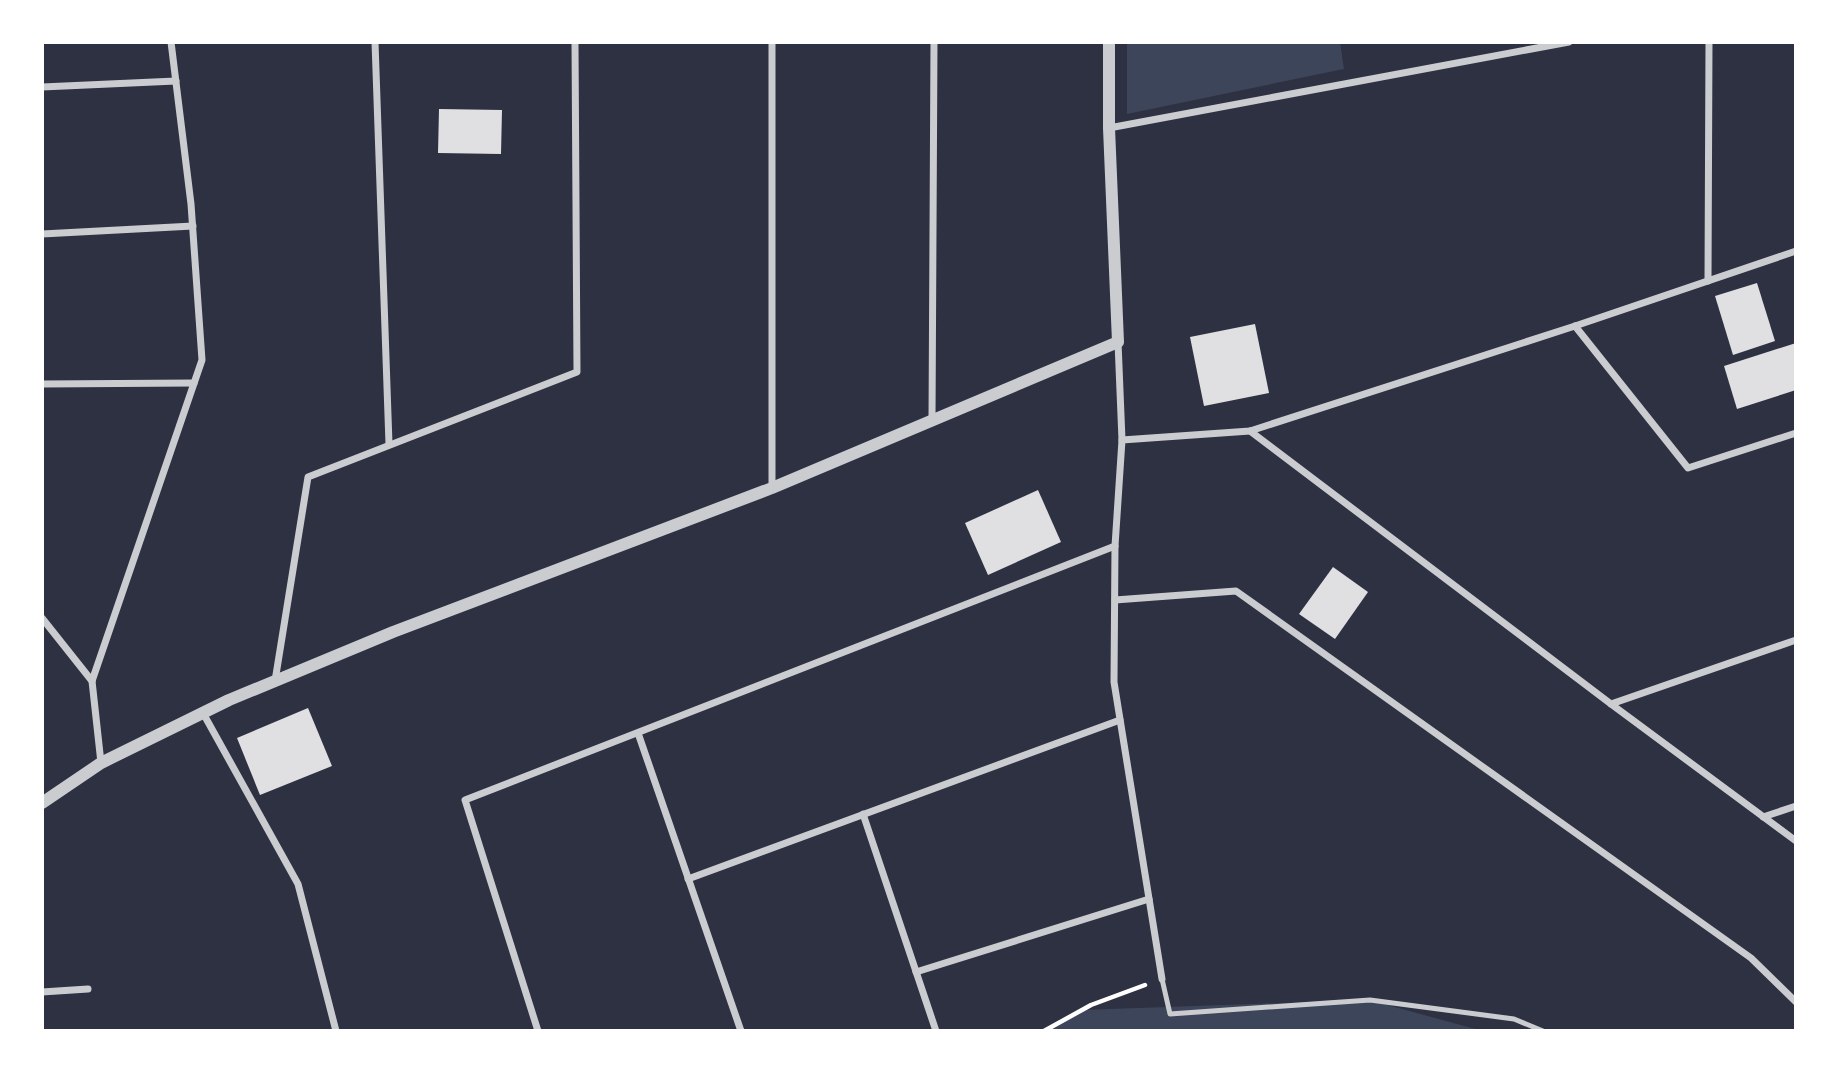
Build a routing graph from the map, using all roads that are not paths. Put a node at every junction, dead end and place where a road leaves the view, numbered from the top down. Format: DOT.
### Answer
graph roads {
  1 [pos="171,42"];
  2 [pos="375,42"];
  3 [pos="575,42"];
  4 [pos="772,42"];
  5 [pos="934,42"];
  6 [pos="1109,42"];
  7 [pos="1569,42"];
  8 [pos="1709,42"];
  9 [pos="176,80"];
  10 [pos="42,87"];
  11 [pos="1109,128"];
  12 [pos="192,226"];
  13 [pos="42,234"];
  14 [pos="1796,251"];
  15 [pos="1708,281"];
  16 [pos="1575,326"];
  17 [pos="1118,342"];
  18 [pos="194,383"];
  19 [pos="42,384"];
  20 [pos="932,421"];
  21 [pos="1250,431"];
  22 [pos="1796,433"];
  23 [pos="1122,440"];
  24 [pos="389,444"];
  25 [pos="772,488"];
  26 [pos="1115,547"];
  27 [pos="1115,600"];
  28 [pos="42,618"];
  29 [pos="1796,640"];
  30 [pos="92,681"];
  31 [pos="275,681"];
  32 [pos="1611,704"];
  33 [pos="203,713"];
  34 [pos="1121,720"];
  35 [pos="638,733"];
  36 [pos="101,763"];
  37 [pos="42,803"];
  38 [pos="1796,806"];
  39 [pos="863,814"];
  40 [pos="1763,817"];
  41 [pos="1796,841"];
  42 [pos="688,879"];
  43 [pos="1149,899"];
  44 [pos="916,972"];
  45 [pos="1161,979"];
  46 [pos="88,989"];
  47 [pos="42,992"];
  48 [pos="1796,1002"];
  49 [pos="336,1031"];
  50 [pos="538,1031"];
  51 [pos="741,1031"];
  52 [pos="936,1031"];
  53 [pos="1543,1031"];
  1 -- 9 [label="street"];
  2 -- 24 [label="street"];
  3 -- 24 [label="street"];
  4 -- 25 [label="street"];
  5 -- 20 [label="street"];
  6 -- 11 [label="street"];
  7 -- 11 [label="street"];
  8 -- 15 [label="street"];
  9 -- 10 [label="street"];
  9 -- 12 [label="street"];
  11 -- 17 [label="street"];
  12 -- 13 [label="street"];
  12 -- 18 [label="street"];
  14 -- 15 [label="street"];
  15 -- 16 [label="street"];
  16 -- 21 [label="street"];
  16 -- 22 [label="street"];
  17 -- 20 [label="street"];
  17 -- 23 [label="street"];
  18 -- 19 [label="street"];
  18 -- 30 [label="street"];
  20 -- 25 [label="street"];
  21 -- 23 [label="street"];
  21 -- 32 [label="street"];
  23 -- 26 [label="street"];
  24 -- 31 [label="street"];
  25 -- 31 [label="street"];
  26 -- 27 [label="street"];
  26 -- 35 [label="street"];
  27 -- 34 [label="street"];
  27 -- 48 [label="street"];
  28 -- 30 [label="street"];
  29 -- 32 [label="street"];
  30 -- 36 [label="street"];
  31 -- 33 [label="street"];
  32 -- 40 [label="street"];
  33 -- 36 [label="street"];
  33 -- 49 [label="street"];
  34 -- 39 [label="street"];
  34 -- 43 [label="street"];
  35 -- 42 [label="street"];
  35 -- 50 [label="street"];
  36 -- 37 [label="street"];
  38 -- 40 [label="street"];
  39 -- 42 [label="street"];
  39 -- 44 [label="street"];
  40 -- 41 [label="street"];
  42 -- 51 [label="street"];
  43 -- 44 [label="street"];
  43 -- 45 [label="street"];
  44 -- 52 [label="street"];
  45 -- 53 [label="lane"];
  46 -- 47 [label="street"];
}
